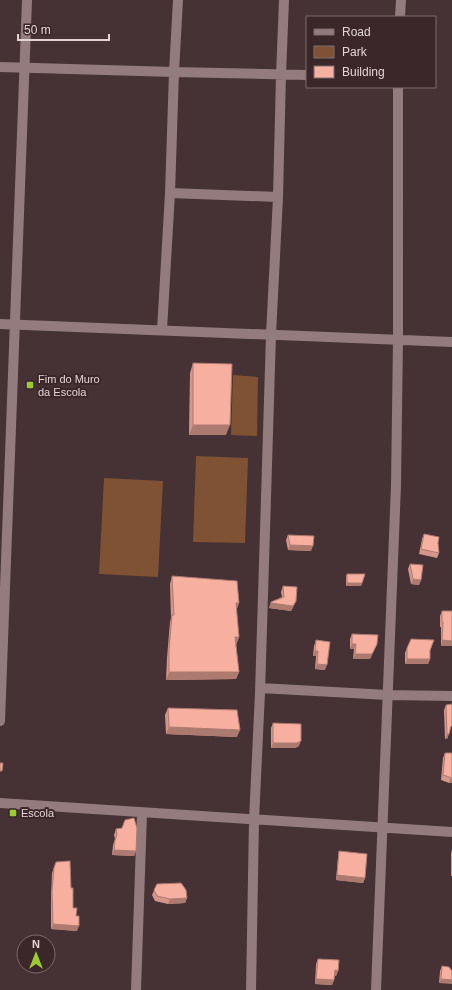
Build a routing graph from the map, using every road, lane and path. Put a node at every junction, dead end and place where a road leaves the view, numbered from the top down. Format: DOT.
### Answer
graph roads {
  1 [pos="27,0"];
  2 [pos="178,0"];
  3 [pos="284,0"];
  4 [pos="401,0"];
  5 [pos="400,16"];
  6 [pos="0,67"];
  7 [pos="25,68"];
  8 [pos="174,72"];
  9 [pos="281,75"];
  10 [pos="306,75"];
  11 [pos="398,88"];
  12 [pos="170,193"];
  13 [pos="278,197"];
  14 [pos="0,324"];
  15 [pos="15,325"];
  16 [pos="162,330"];
  17 [pos="271,335"];
  18 [pos="398,340"];
  19 [pos="452,342"];
  20 [pos="3,565"];
  21 [pos="260,688"];
  22 [pos="388,695"];
  23 [pos="452,696"];
  24 [pos="0,721"];
  25 [pos="0,804"];
  26 [pos="142,813"];
  27 [pos="254,820"];
  28 [pos="382,828"];
  29 [pos="452,832"];
  30 [pos="136,990"];
  31 [pos="251,990"];
  32 [pos="376,990"];
  1 -- 7 [label="street"];
  2 -- 8 [label="street"];
  3 -- 9 [label="street"];
  4 -- 5 [label="street"];
  6 -- 7 [label="street"];
  7 -- 8 [label="street"];
  7 -- 15 [label="street"];
  8 -- 9 [label="street"];
  8 -- 12 [label="street"];
  9 -- 10 [label="street"];
  9 -- 13 [label="street"];
  11 -- 18 [label="street"];
  12 -- 13 [label="street"];
  12 -- 16 [label="street"];
  13 -- 17 [label="street"];
  14 -- 15 [label="street"];
  15 -- 16 [label="street"];
  15 -- 20 [label="street"];
  16 -- 17 [label="street"];
  17 -- 18 [label="street"];
  17 -- 21 [label="street"];
  18 -- 19 [label="street"];
  18 -- 22 [label="street"];
  20 -- 24 [label="street"];
  21 -- 22 [label="street"];
  21 -- 27 [label="street"];
  22 -- 23 [label="street"];
  22 -- 28 [label="street"];
  25 -- 26 [label="street"];
  26 -- 27 [label="street"];
  26 -- 30 [label="street"];
  27 -- 28 [label="street"];
  27 -- 31 [label="street"];
  28 -- 29 [label="street"];
  28 -- 32 [label="street"];
}
